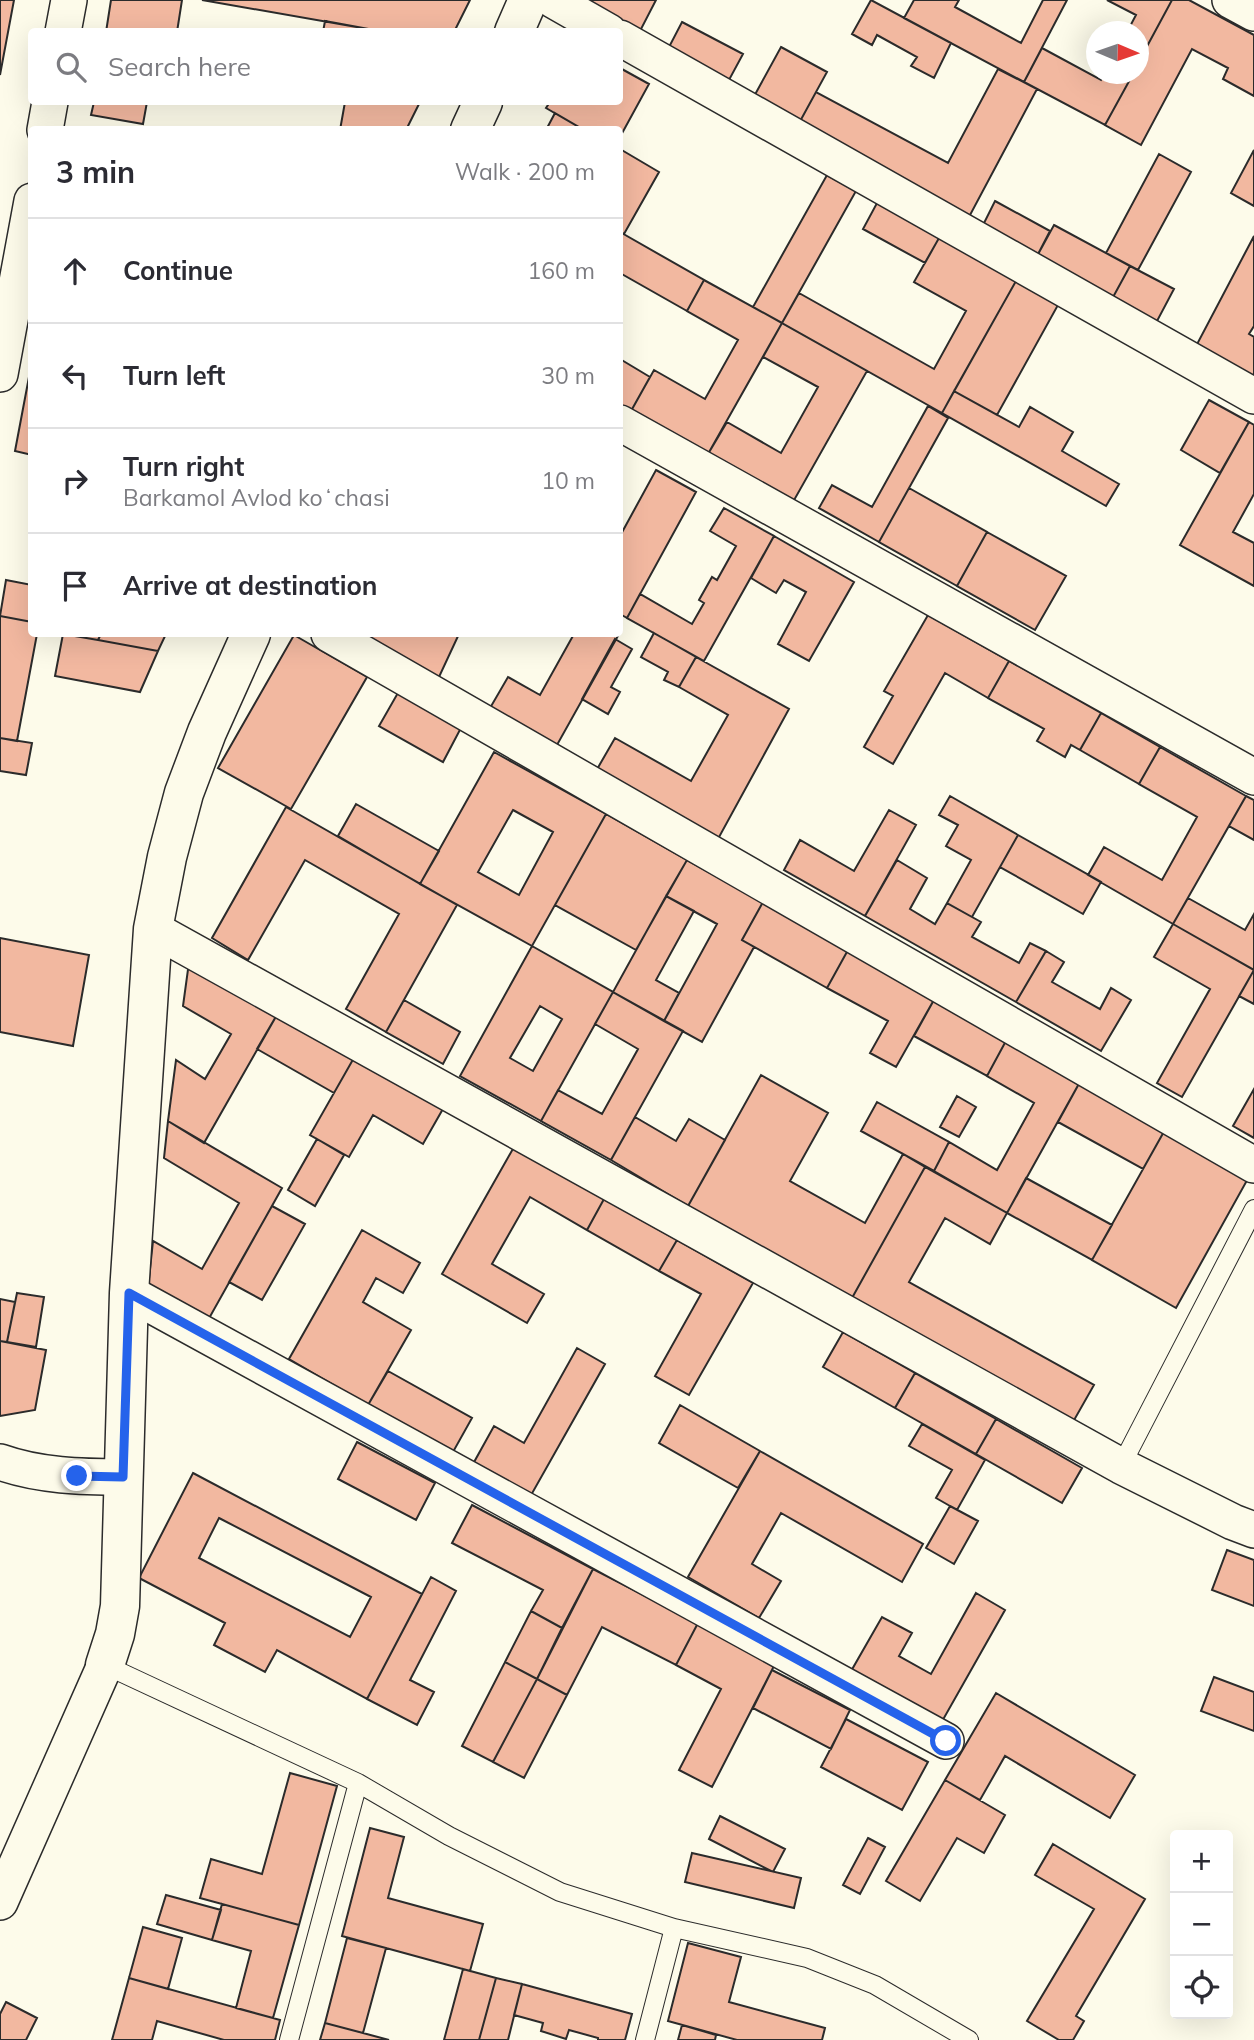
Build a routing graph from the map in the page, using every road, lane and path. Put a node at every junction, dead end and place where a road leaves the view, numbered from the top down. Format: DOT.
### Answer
graph roads {
  1 [pos="69,0"];
  2 [pos="528,0"];
  3 [pos="553,0"];
  4 [pos="1230,0"];
  5 [pos="1254,13"];
  6 [pos="64,28"];
  7 [pos="516,28"];
  8 [pos="602,28"];
  9 [pos="623,39"];
  10 [pos="49,105"];
  11 [pos="482,105"];
  12 [pos="46,126"];
  13 [pos="472,126"];
  14 [pos="28,220"];
  15 [pos="16,278"];
  16 [pos="0,374"];
  17 [pos="1254,396"];
  18 [pos="623,425"];
  19 [pos="249,637"];
  20 [pos="334,637"];
  21 [pos="1254,777"];
  22 [pos="153,929"];
  23 [pos="1254,1165"];
  24 [pos="1254,1209"];
  25 [pos="129,1293"];
  26 [pos="0,1462"];
  27 [pos="1121,1466"];
  28 [pos="123,1477"];
  29 [pos="1254,1530"];
  30 [pos="105,1665"];
  31 [pos="946,1741"];
  32 [pos="358,1783"];
  33 [pos="0,1902"];
  34 [pos="674,1928"];
  35 [pos="289,2040"];
  36 [pos="645,2040"];
  37 [pos="969,2040"];
  1 -- 6 [label="street"];
  2 -- 7 [label="street"];
  3 -- 8 [label="street"];
  4 -- 5 [label="street"];
  9 -- 17 [label="street"];
  10 -- 12 [label="street"];
  11 -- 13 [label="street"];
  14 -- 15 [label="street"];
  15 -- 16 [label="street"];
  18 -- 21 [label="street"];
  19 -- 22 [label="street"];
  20 -- 23 [label="street"];
  22 -- 25 [label="street"];
  22 -- 27 [label="street"];
  24 -- 27 [label="lane"];
  25 -- 28 [label="street"];
  25 -- 31 [label="street"];
  26 -- 28 [label="street"];
  27 -- 29 [label="street"];
  28 -- 30 [label="street"];
  30 -- 32 [label="lane"];
  30 -- 33 [label="street"];
  32 -- 34 [label="lane"];
  32 -- 35 [label="lane"];
  34 -- 36 [label="lane"];
  34 -- 37 [label="lane"];
}
